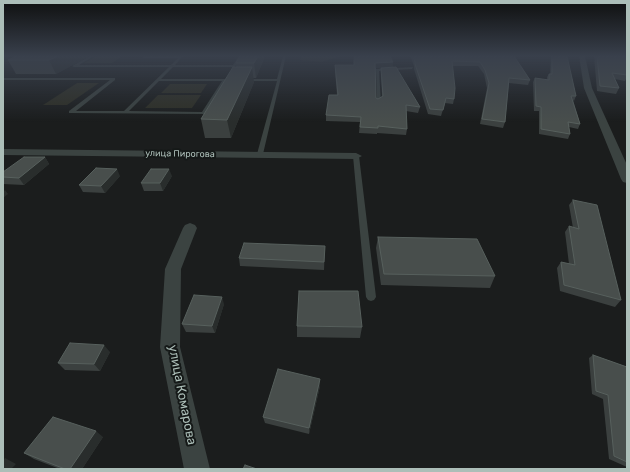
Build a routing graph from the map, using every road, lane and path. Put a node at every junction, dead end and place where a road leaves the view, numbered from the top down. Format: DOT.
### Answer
graph roads {
  1 [pos="378,78"];
  2 [pos="586,78"];
  3 [pos="3,79"];
  4 [pos="66,79"];
  5 [pos="159,80"];
  6 [pos="224,80"];
  7 [pos="279,80"];
  8 [pos="60,83"];
  9 [pos="379,102"];
  10 [pos="125,112"];
  11 [pos="6,154"];
  12 [pos="260,154"];
  13 [pos="356,156"];
  14 [pos="627,179"];
  15 [pos="190,228"];
  16 [pos="371,297"];
  17 [pos="197,469"];
  1 -- 9 [label="lane"];
  2 -- 14 [label="street"];
  3 -- 4 [label="lane"];
  4 -- 8 [label="lane"];
  4 -- 10 [label="lane"];
  5 -- 6 [label="lane"];
  5 -- 10 [label="lane"];
  6 -- 7 [label="lane"];
  6 -- 10 [label="lane"];
  7 -- 12 [label="lane"];
  11 -- 12 [label="street, улица Пирогова"];
  12 -- 13 [label="street, улица Пирогова"];
  13 -- 16 [label="lane"];
  15 -- 17 [label="street, улица Комарова"];
}
